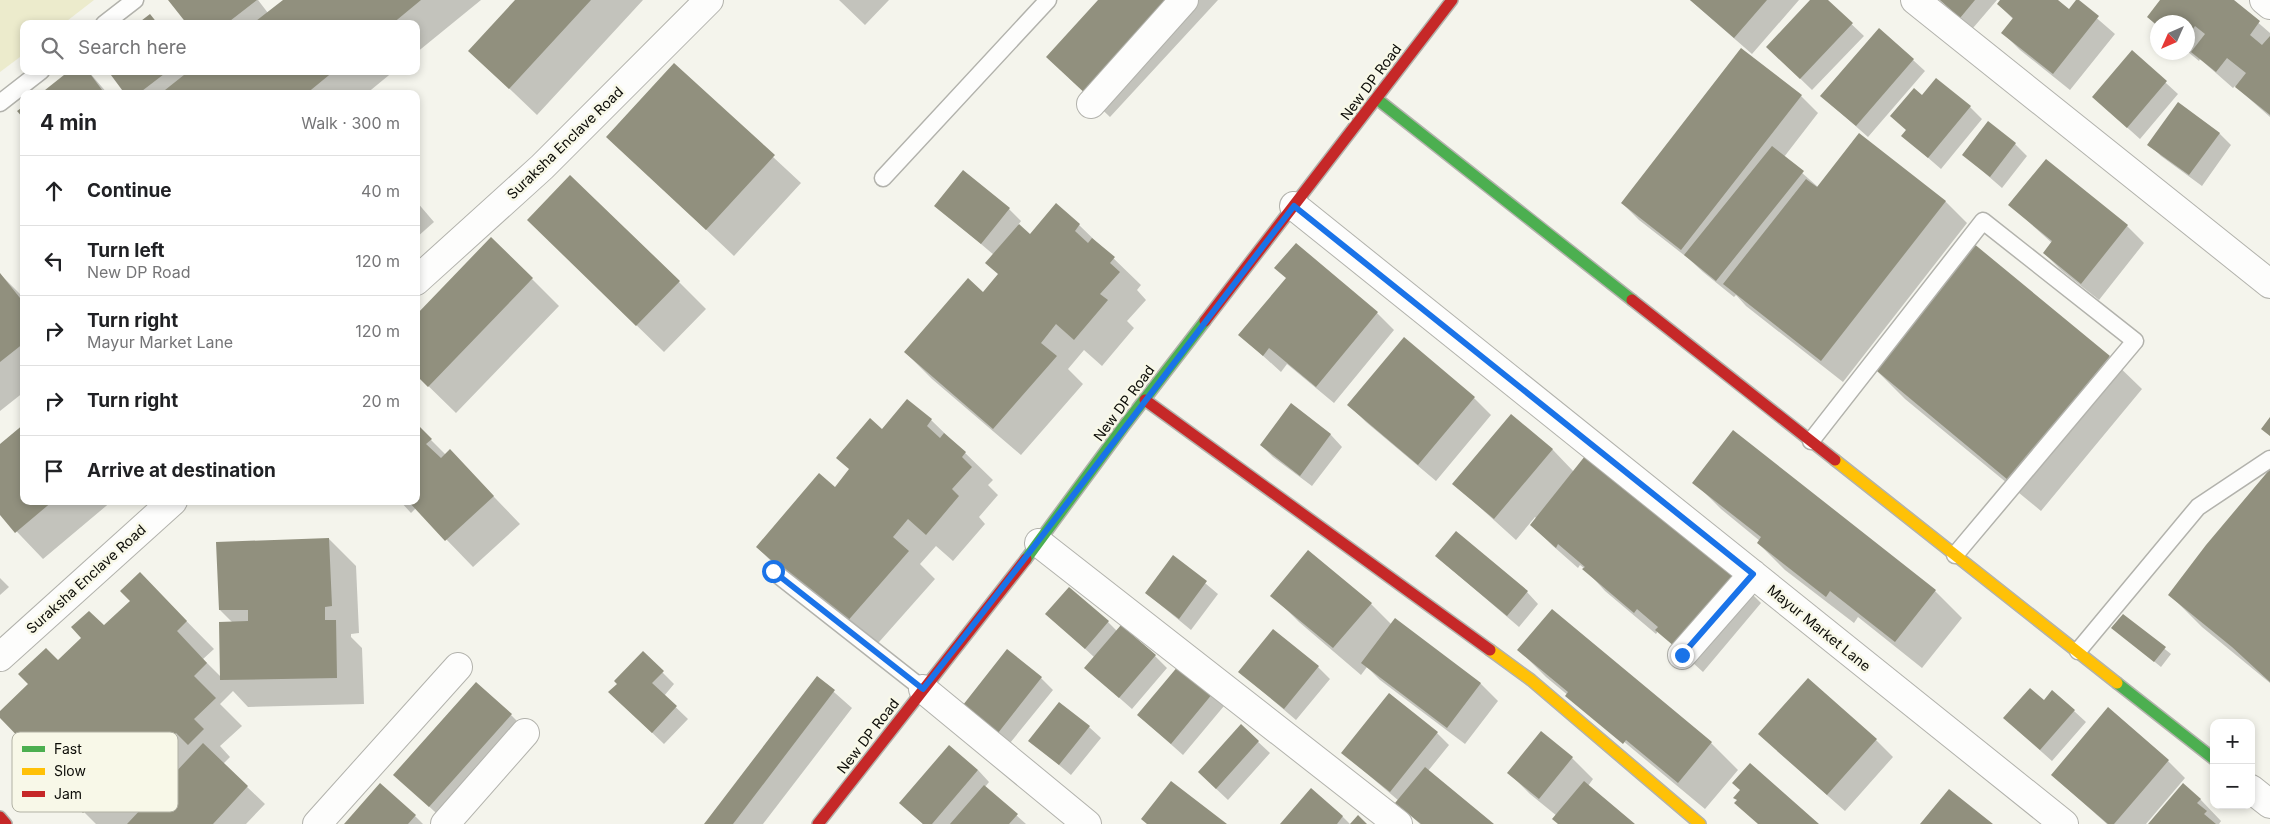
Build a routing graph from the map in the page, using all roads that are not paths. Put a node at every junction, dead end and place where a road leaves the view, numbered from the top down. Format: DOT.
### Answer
graph roads {
  1 [pos="709,0"];
  2 [pos="1048,0"];
  3 [pos="1184,0"];
  4 [pos="1452,0"];
  5 [pos="1915,0"];
  6 [pos="2264,0"];
  7 [pos="133,1"];
  8 [pos="2270,5"];
  9 [pos="109,20"];
  10 [pos="36,75"];
  11 [pos="1378,99"];
  12 [pos="0,103"];
  13 [pos="1091,104"];
  14 [pos="883,178"];
  15 [pos="1294,206"];
  16 [pos="420,277"];
  17 [pos="2270,284"];
  18 [pos="1144,400"];
  19 [pos="1811,441"];
  20 [pos="2270,459"];
  21 [pos="169,505"];
  22 [pos="1039,543"];
  23 [pos="1955,555"];
  24 [pos="773,571"];
  25 [pos="1753,574"];
  26 [pos="2078,651"];
  27 [pos="1682,655"];
  28 [pos="0,657"];
  29 [pos="458,667"];
  30 [pos="923,689"];
  31 [pos="525,733"];
  32 [pos="2210,756"];
  33 [pos="2255,792"];
  34 [pos="2270,804"];
  35 [pos="0,817"];
  36 [pos="6,824"];
  37 [pos="317,824"];
  38 [pos="445,824"];
  39 [pos="818,824"];
  40 [pos="1086,824"];
  41 [pos="1398,824"];
  42 [pos="1700,824"];
  43 [pos="2064,824"];
  1 -- 16 [label="street, Suraksha Enclave Road"];
  2 -- 14 [label="lane"];
  3 -- 13 [label="street"];
  4 -- 11 [label="street, New DP Road"];
  5 -- 17 [label="street"];
  6 -- 8 [label="street"];
  7 -- 9 [label="lane"];
  10 -- 12 [label="lane"];
  11 -- 15 [label="street, New DP Road"];
  11 -- 19 [label="street"];
  15 -- 18 [label="street, New DP Road"];
  15 -- 25 [label="street, Mayur Market Lane"];
  18 -- 22 [label="street, New DP Road"];
  18 -- 42 [label="street"];
  19 -- 23 [label="street"];
  19 -- 23 [label="lane"];
  20 -- 26 [label="lane"];
  21 -- 28 [label="street, Suraksha Enclave Road"];
  22 -- 30 [label="street, New DP Road"];
  22 -- 41 [label="street"];
  23 -- 26 [label="street"];
  24 -- 30 [label="lane"];
  25 -- 27 [label="street"];
  25 -- 43 [label="street, Mayur Market Lane"];
  26 -- 32 [label="street"];
  29 -- 37 [label="street"];
  30 -- 39 [label="street, New DP Road"];
  30 -- 40 [label="street"];
  31 -- 38 [label="street"];
  33 -- 34 [label="street"];
  35 -- 36 [label="street"];
}
